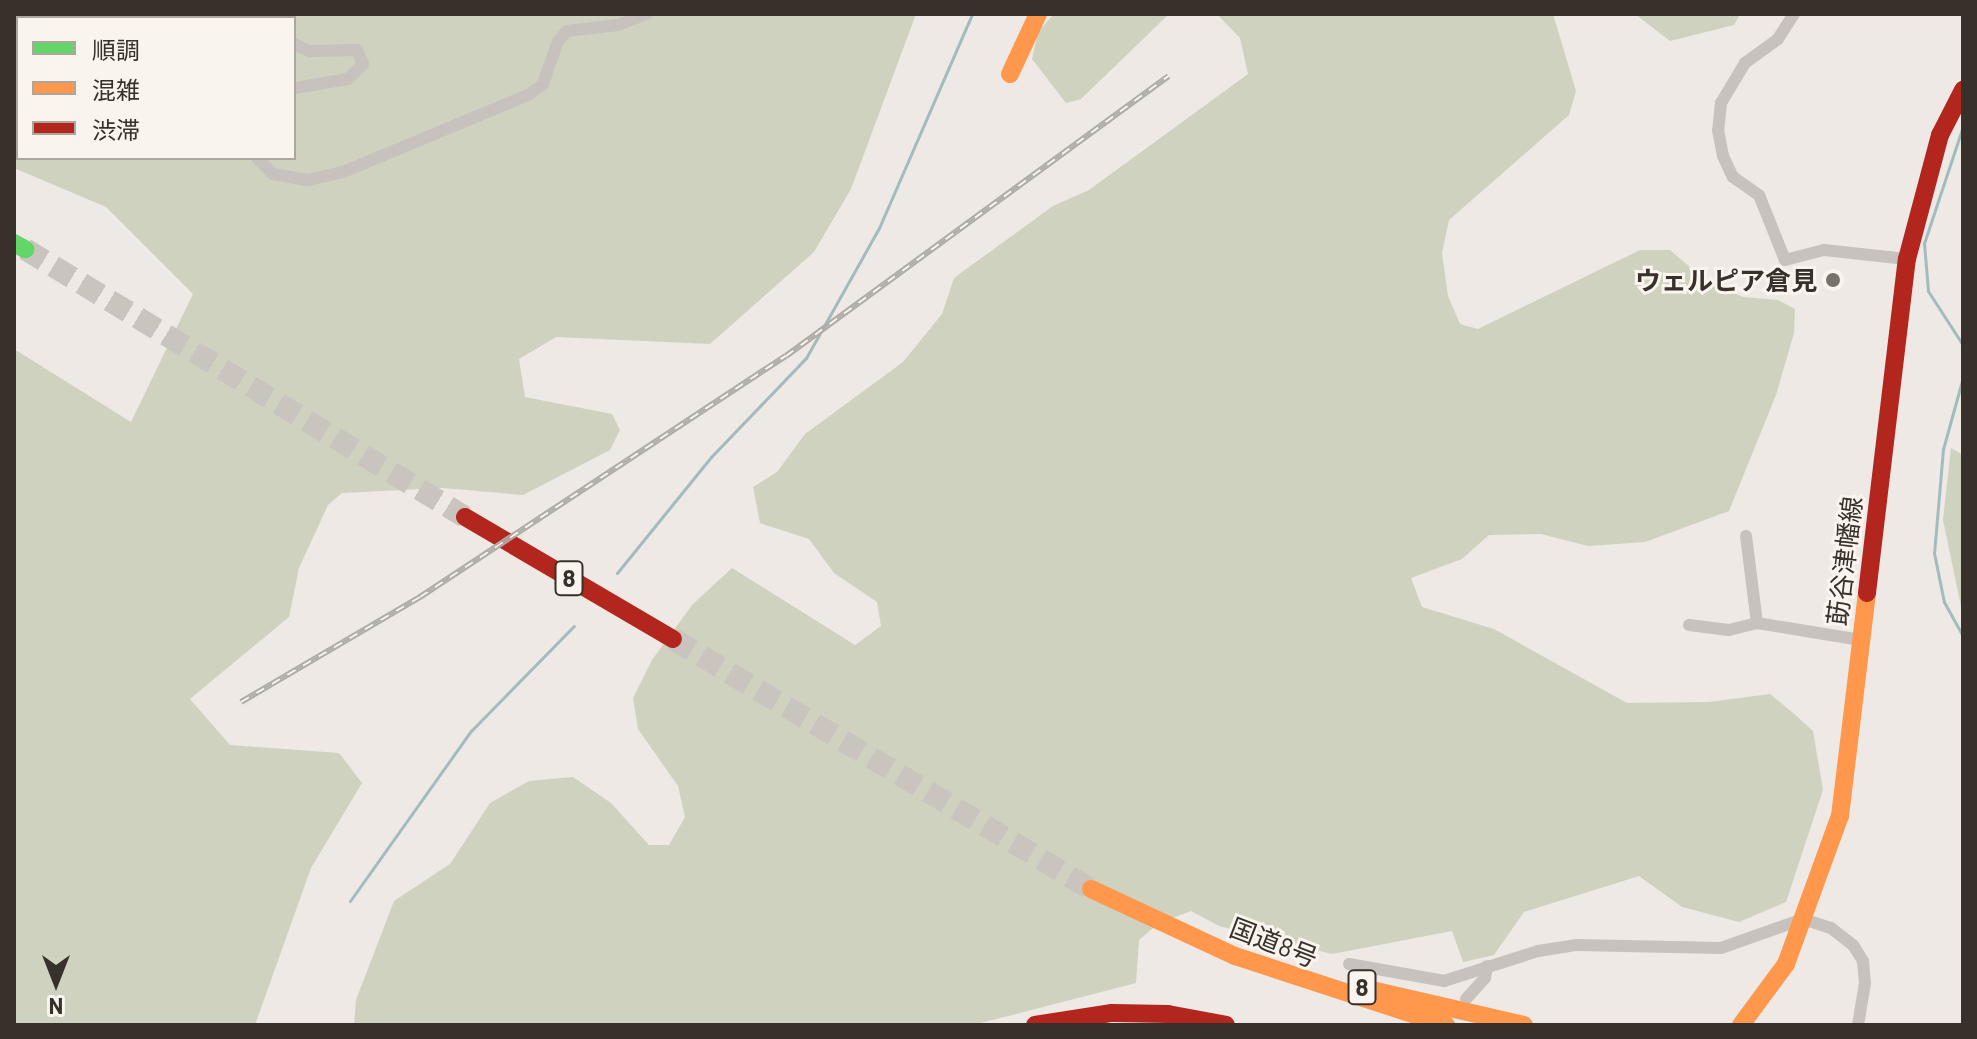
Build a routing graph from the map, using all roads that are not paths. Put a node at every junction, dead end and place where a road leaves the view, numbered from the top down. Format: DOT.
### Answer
graph roads {
  1 [pos="647,14"];
  2 [pos="1038,14"];
  3 [pos="1794,14"];
  4 [pos="296,45"];
  5 [pos="1010,74"];
  6 [pos="296,88"];
  7 [pos="1963,90"];
  8 [pos="259,160"];
  9 [pos="1907,259"];
  10 [pos="465,517"];
  11 [pos="1746,536"];
  12 [pos="1757,623"];
  13 [pos="1689,625"];
  14 [pos="673,639"];
  15 [pos="1861,640"];
  16 [pos="1091,889"];
  17 [pos="1803,919"];
  18 [pos="1202,942"];
  19 [pos="1349,964"];
  20 [pos="1487,966"];
  21 [pos="1303,981"];
  22 [pos="1466,999"];
  23 [pos="1035,1025"];
  24 [pos="1226,1025"];
  25 [pos="1385,1025"];
  26 [pos="1446,1025"];
  27 [pos="1524,1025"];
  28 [pos="1741,1025"];
  29 [pos="1858,1025"];
  1 -- 8 [label="street"];
  2 -- 5 [label="main road"];
  3 -- 9 [label="street"];
  4 -- 6 [label="street"];
  7 -- 9 [label="main road, 莇谷津幡線"];
  9 -- 15 [label="main road, 莇谷津幡線"];
  10 -- 14 [label="main road, 8"];
  11 -- 12 [label="street"];
  12 -- 13 [label="street"];
  12 -- 15 [label="street"];
  15 -- 17 [label="main road, 莇谷津幡線"];
  16 -- 18 [label="main road, 国道8号 / 8"];
  17 -- 20 [label="street"];
  17 -- 28 [label="main road, 莇谷津幡線"];
  17 -- 29 [label="street"];
  18 -- 21 [label="main road, 国道8号 / 8"];
  18 -- 27 [label="main road, 8"];
  19 -- 20 [label="street"];
  20 -- 22 [label="street"];
  21 -- 25 [label="main road, 8"];
  21 -- 26 [label="main road, 国道8号 / 8"];
  23 -- 24 [label="main road"];
}
